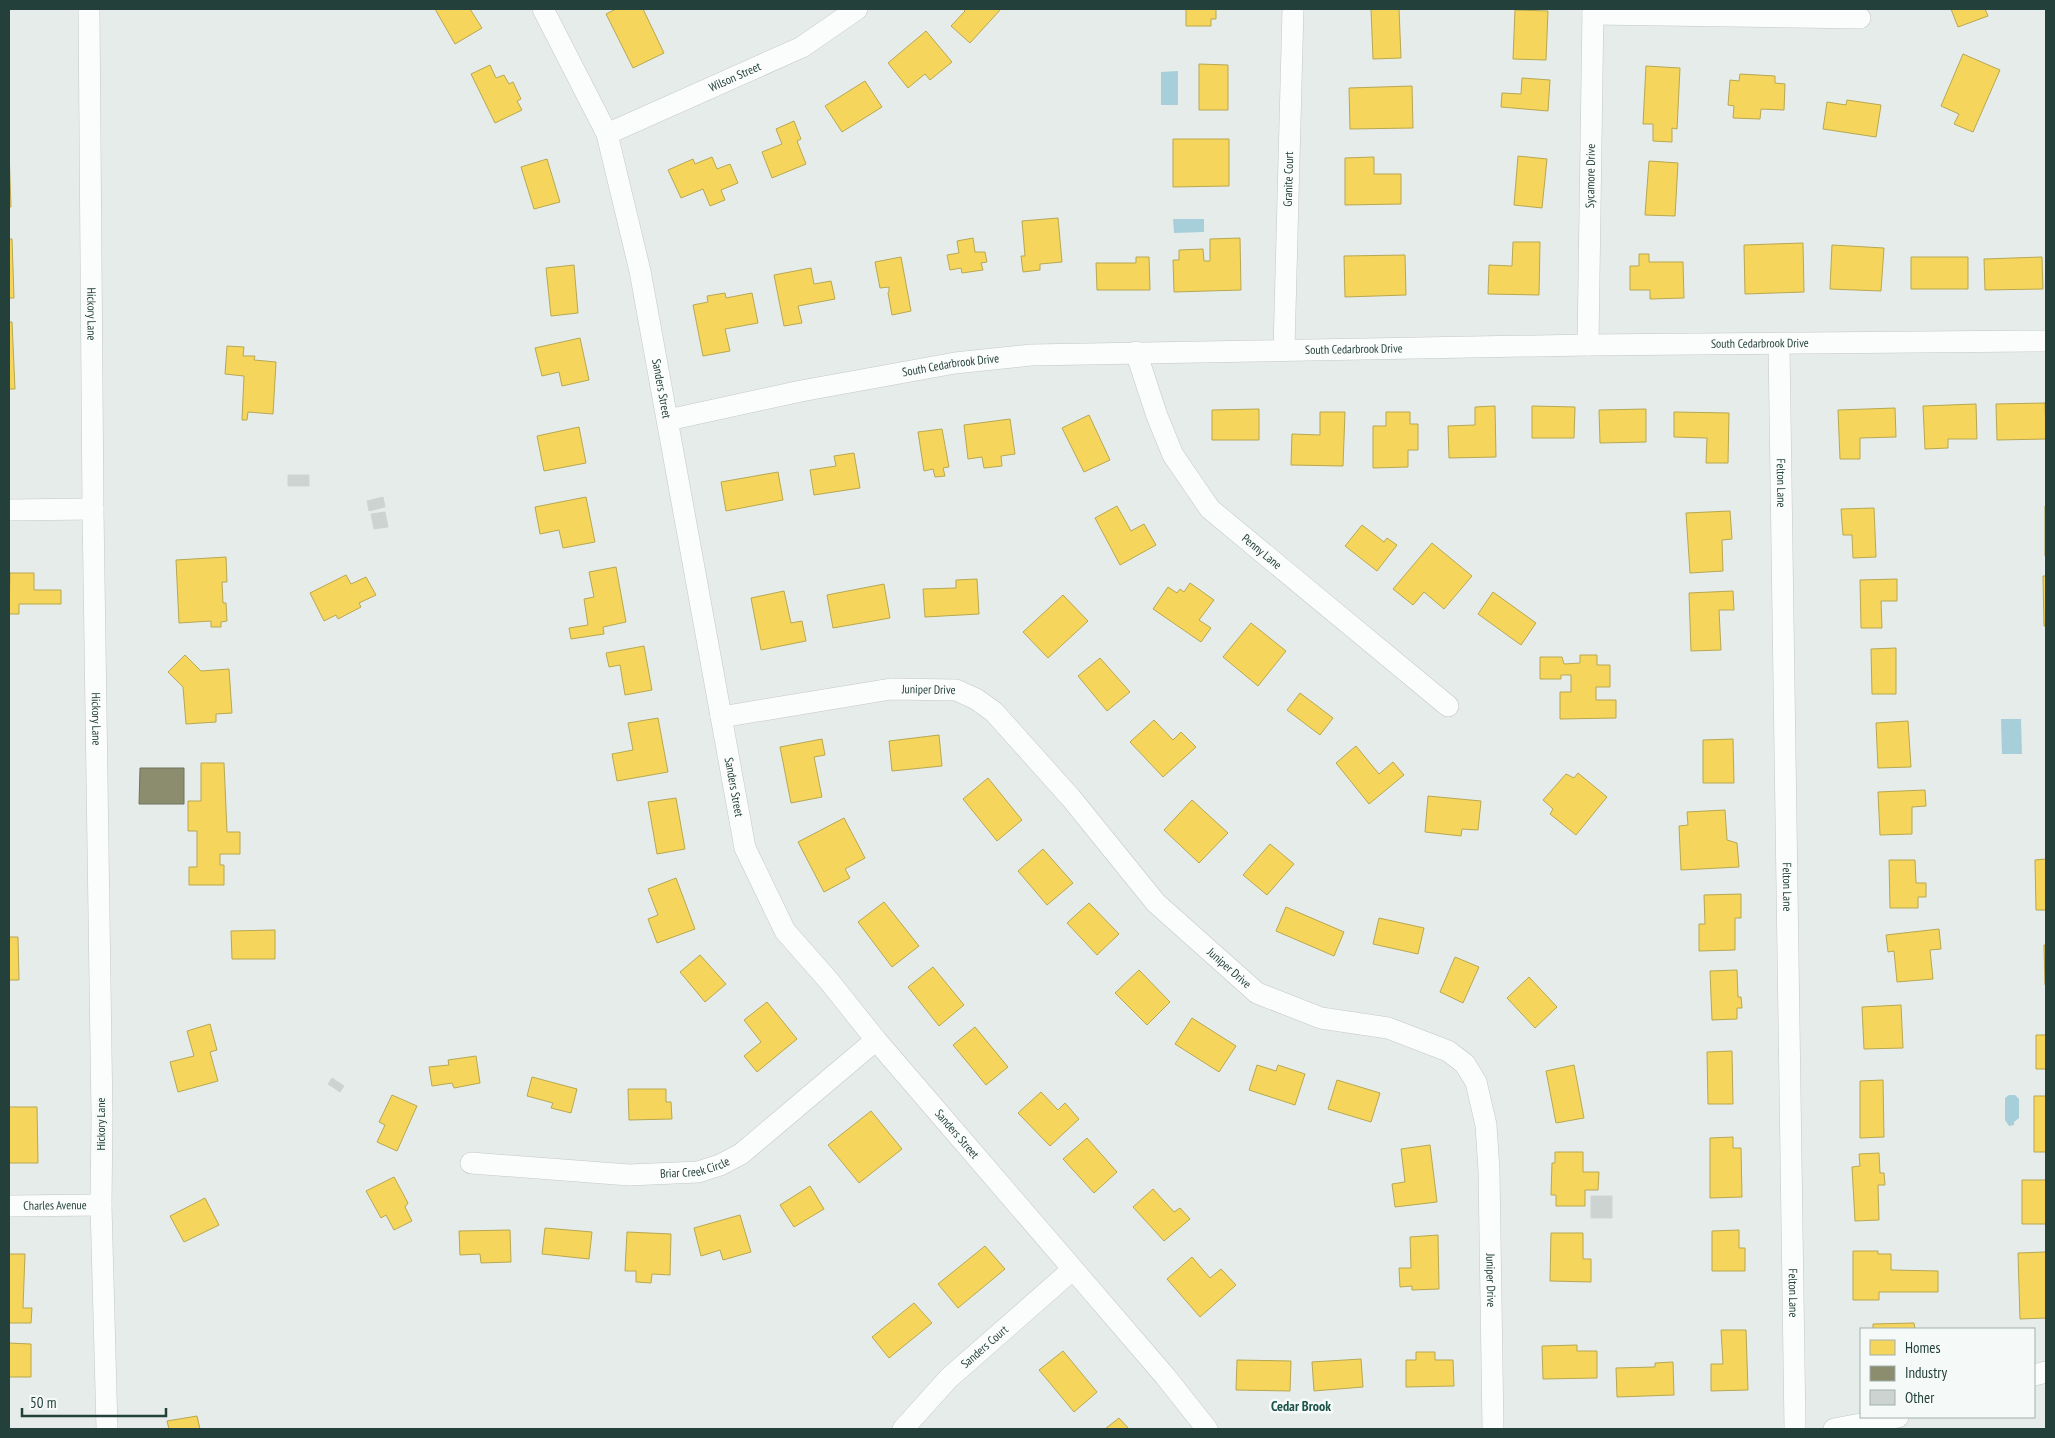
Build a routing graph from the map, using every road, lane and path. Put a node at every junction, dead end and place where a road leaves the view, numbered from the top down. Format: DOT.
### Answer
graph roads {
  1 [pos="89,9"];
  2 [pos="543,9"];
  3 [pos="857,9"];
  4 [pos="1293,9"];
  5 [pos="1593,12"];
  6 [pos="1860,18"];
  7 [pos="607,134"];
  8 [pos="2046,341"];
  9 [pos="1588,345"];
  10 [pos="1779,345"];
  11 [pos="1284,349"];
  12 [pos="1136,352"];
  13 [pos="668,420"];
  14 [pos="93,509"];
  15 [pos="9,510"];
  16 [pos="1448,706"];
  17 [pos="721,716"];
  18 [pos="876,1040"];
  19 [pos="471,1163"];
  20 [pos="101,1205"];
  21 [pos="9,1206"];
  22 [pos="1072,1270"];
  23 [pos="1893,1418"];
  24 [pos="107,1429"];
  25 [pos="903,1429"];
  26 [pos="1207,1429"];
  27 [pos="1492,1429"];
  28 [pos="1795,1429"];
  29 [pos="1834,1429"];
  1 -- 14 [label="street, Hickory Lane"];
  2 -- 7 [label="street, Sanders Street"];
  3 -- 7 [label="street, Wilson Street"];
  4 -- 11 [label="street, Granite Court"];
  5 -- 6 [label="street"];
  5 -- 9 [label="street, Sycamore Drive"];
  7 -- 13 [label="street, Sanders Street"];
  8 -- 10 [label="street, South Cedarbrook Drive"];
  9 -- 10 [label="street, South Cedarbrook Drive"];
  9 -- 11 [label="street, South Cedarbrook Drive"];
  10 -- 28 [label="street, Felton Lane"];
  11 -- 12 [label="street, South Cedarbrook Drive"];
  12 -- 13 [label="street, South Cedarbrook Drive"];
  12 -- 16 [label="street, Penny Lane"];
  13 -- 17 [label="street, Sanders Street"];
  14 -- 15 [label="street"];
  14 -- 20 [label="street, Hickory Lane"];
  17 -- 18 [label="street, Sanders Street"];
  17 -- 27 [label="street, Juniper Drive"];
  18 -- 19 [label="street, Briar Creek Circle"];
  18 -- 22 [label="street, Sanders Street"];
  20 -- 21 [label="street, Charles Avenue"];
  20 -- 24 [label="street, Hickory Lane"];
  22 -- 25 [label="street, Sanders Court"];
  22 -- 26 [label="street, Sanders Street"];
  23 -- 29 [label="street"];
}
